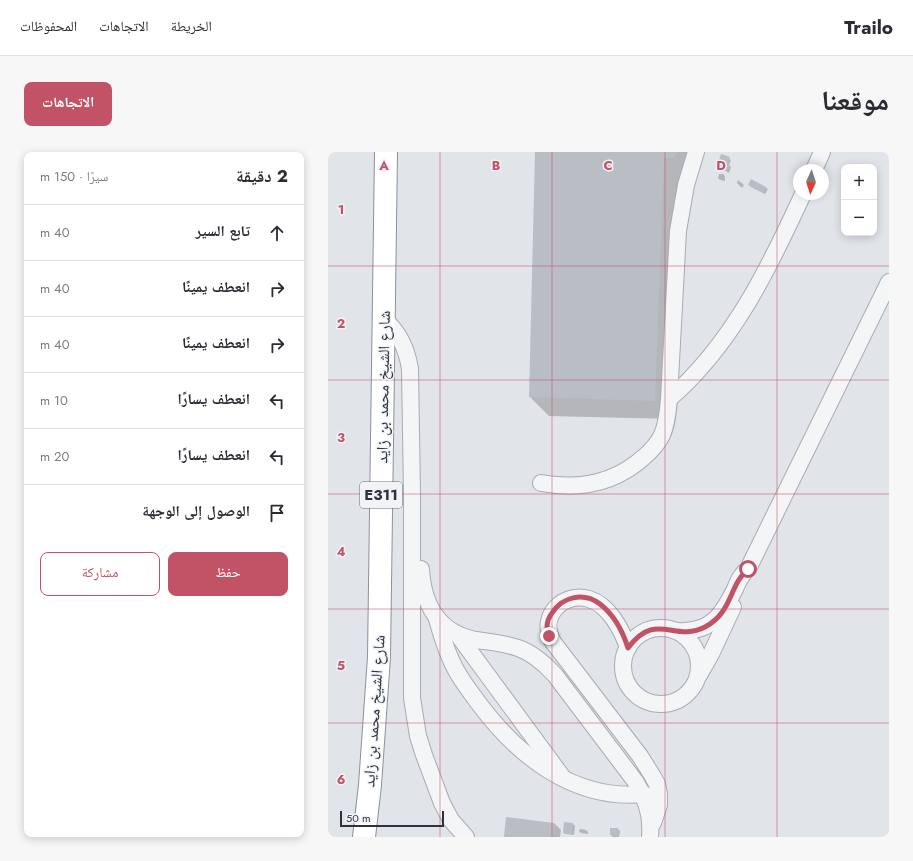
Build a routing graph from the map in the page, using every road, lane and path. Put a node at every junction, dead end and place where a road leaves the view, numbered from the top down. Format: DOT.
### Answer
graph roads {
  1 [pos="386,152"];
  2 [pos="696,152"];
  3 [pos="822,152"];
  4 [pos="817,164"];
  5 [pos="800,200"];
  6 [pos="889,282"];
  7 [pos="384,319"];
  8 [pos="669,399"];
  9 [pos="541,483"];
  10 [pos="412,495"];
  11 [pos="748,569"];
  12 [pos="437,617"];
  13 [pos="676,631"];
  14 [pos="458,635"];
  15 [pos="628,648"];
  16 [pos="698,676"];
  17 [pos="564,780"];
  18 [pos="644,794"];
  19 [pos="651,832"];
  20 [pos="463,835"];
  21 [pos="364,837"];
  1 -- 7 [label="highway, شارع الشيخ محمد بن زايد / E311"];
  2 -- 8 [label="street"];
  3 -- 4 [label="street"];
  5 -- 8 [label="street"];
  6 -- 11 [label="street"];
  7 -- 10 [label="street"];
  7 -- 21 [label="highway, شارع الشيخ محمد بن زايد / E311"];
  8 -- 9 [label="street"];
  10 -- 12 [label="street"];
  10 -- 20 [label="street"];
  11 -- 13 [label="street"];
  11 -- 16 [label="street"];
  12 -- 14 [label="street"];
  12 -- 17 [label="street"];
  13 -- 15 [label="street"];
  13 -- 16 [label="street"];
  14 -- 17 [label="street"];
  14 -- 18 [label="street"];
  15 -- 16 [label="street"];
  15 -- 19 [label="street"];
  17 -- 18 [label="street"];
  18 -- 19 [label="street"];
}
